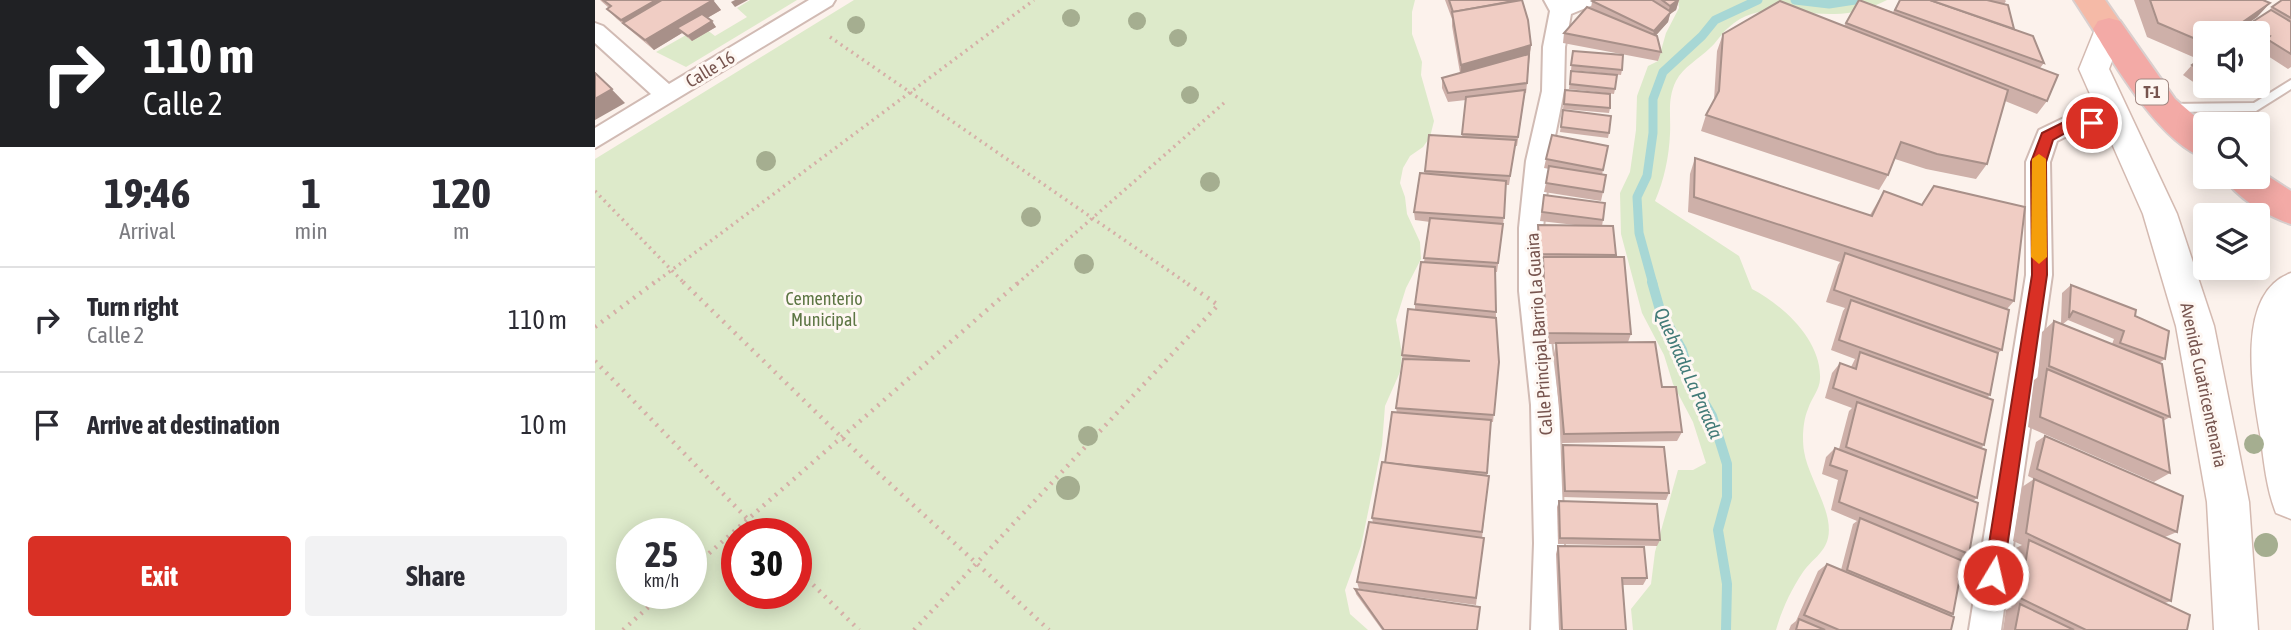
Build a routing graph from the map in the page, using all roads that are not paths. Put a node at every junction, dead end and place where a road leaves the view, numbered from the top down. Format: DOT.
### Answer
graph roads {
  1 [pos="825,0"];
  2 [pos="1586,0"];
  3 [pos="1558,5"];
  4 [pos="2099,15"];
  5 [pos="595,31"];
  6 [pos="2291,84"];
  7 [pos="667,95"];
  8 [pos="2163,108"];
  9 [pos="2118,119"];
  10 [pos="2193,134"];
  11 [pos="595,139"];
  12 [pos="2260,189"];
  13 [pos="2291,210"];
  14 [pos="2291,288"];
  15 [pos="2291,499"];
  16 [pos="1547,630"];
  17 [pos="1985,630"];
  18 [pos="2236,630"];
  1 -- 7 [label="street, Calle 16"];
  2 -- 3 [label="street"];
  3 -- 16 [label="street, Calle Principal Barrio La Guaira"];
  4 -- 8 [label="highway, T-1"];
  4 -- 9 [label="main road, Avenida Cuatricentenaria"];
  5 -- 7 [label="street"];
  6 -- 8 [label="lane"];
  7 -- 11 [label="street, Calle 16"];
  8 -- 10 [label="highway, T-1"];
  9 -- 17 [label="street"];
  9 -- 18 [label="main road, Avenida Cuatricentenaria"];
  12 -- 13 [label="highway"];
  14 -- 15 [label="main road"];
}
